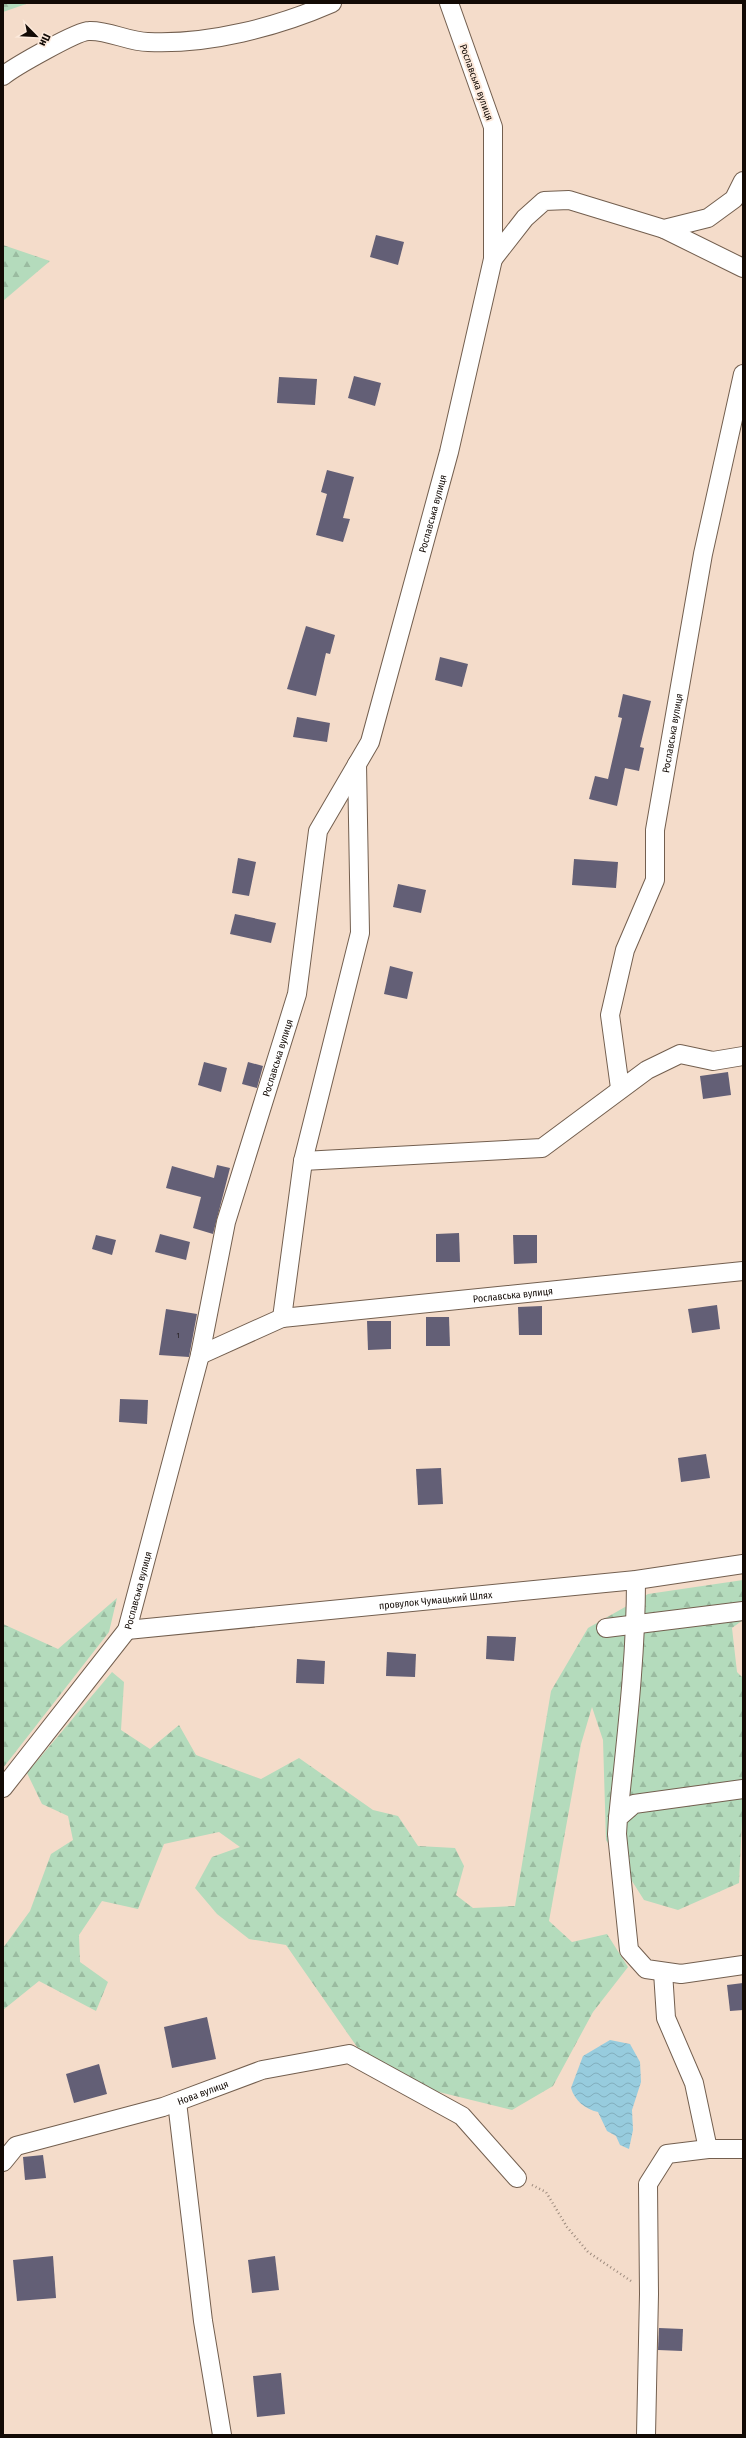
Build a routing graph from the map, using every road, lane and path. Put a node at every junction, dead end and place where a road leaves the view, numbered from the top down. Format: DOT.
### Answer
graph roads {
  1 [pos="332,3"];
  2 [pos="448,4"];
  3 [pos="3,76"];
  4 [pos="743,181"];
  5 [pos="664,229"];
  6 [pos="493,259"];
  7 [pos="743,268"];
  8 [pos="743,374"];
  9 [pos="357,764"];
  10 [pos="743,1056"];
  11 [pos="620,1088"];
  12 [pos="303,1161"];
  13 [pos="743,1271"];
  14 [pos="282,1318"];
  15 [pos="200,1356"];
  16 [pos="743,1564"];
  17 [pos="636,1580"];
  18 [pos="743,1611"];
  19 [pos="636,1624"];
  20 [pos="606,1628"];
  21 [pos="127,1630"];
  22 [pos="3,1788"];
  23 [pos="743,1789"];
  24 [pos="618,1818"];
  25 [pos="743,1964"];
  26 [pos="663,1972"];
  27 [pos="177,2102"];
  28 [pos="708,2149"];
  29 [pos="743,2149"];
  30 [pos="3,2162"];
  31 [pos="518,2178"];
  32 [pos="649,2294"];
  33 [pos="222,2435"];
  34 [pos="646,2435"];
  1 -- 3 [label="street"];
  2 -- 6 [label="street, Рославська вулиця"];
  4 -- 5 [label="street"];
  5 -- 6 [label="street, Рославська вулиця"];
  5 -- 7 [label="street, Рославська вулиця"];
  6 -- 9 [label="street, Рославська вулиця"];
  8 -- 11 [label="street, Рославська вулиця"];
  9 -- 12 [label="street"];
  9 -- 15 [label="street, Рославська вулиця"];
  10 -- 11 [label="street"];
  11 -- 12 [label="street"];
  12 -- 14 [label="street"];
  13 -- 14 [label="street, Рославська вулиця"];
  14 -- 15 [label="street, Рославська вулиця"];
  15 -- 21 [label="street, Рославська вулиця"];
  16 -- 17 [label="street, провулок Чумацький Шлях"];
  17 -- 19 [label="street"];
  17 -- 21 [label="street, провулок Чумацький Шлях"];
  18 -- 19 [label="street"];
  19 -- 20 [label="street"];
  19 -- 24 [label="street"];
  21 -- 22 [label="street, Рославська вулиця"];
  23 -- 24 [label="street"];
  24 -- 26 [label="street"];
  25 -- 26 [label="street"];
  26 -- 28 [label="street"];
  27 -- 30 [label="street"];
  27 -- 31 [label="street, Нова вулиця"];
  27 -- 33 [label="street, Нова вулиця"];
  28 -- 29 [label="street"];
  28 -- 32 [label="street"];
  31 -- 32 [label="path"];
  32 -- 34 [label="street"];
}
